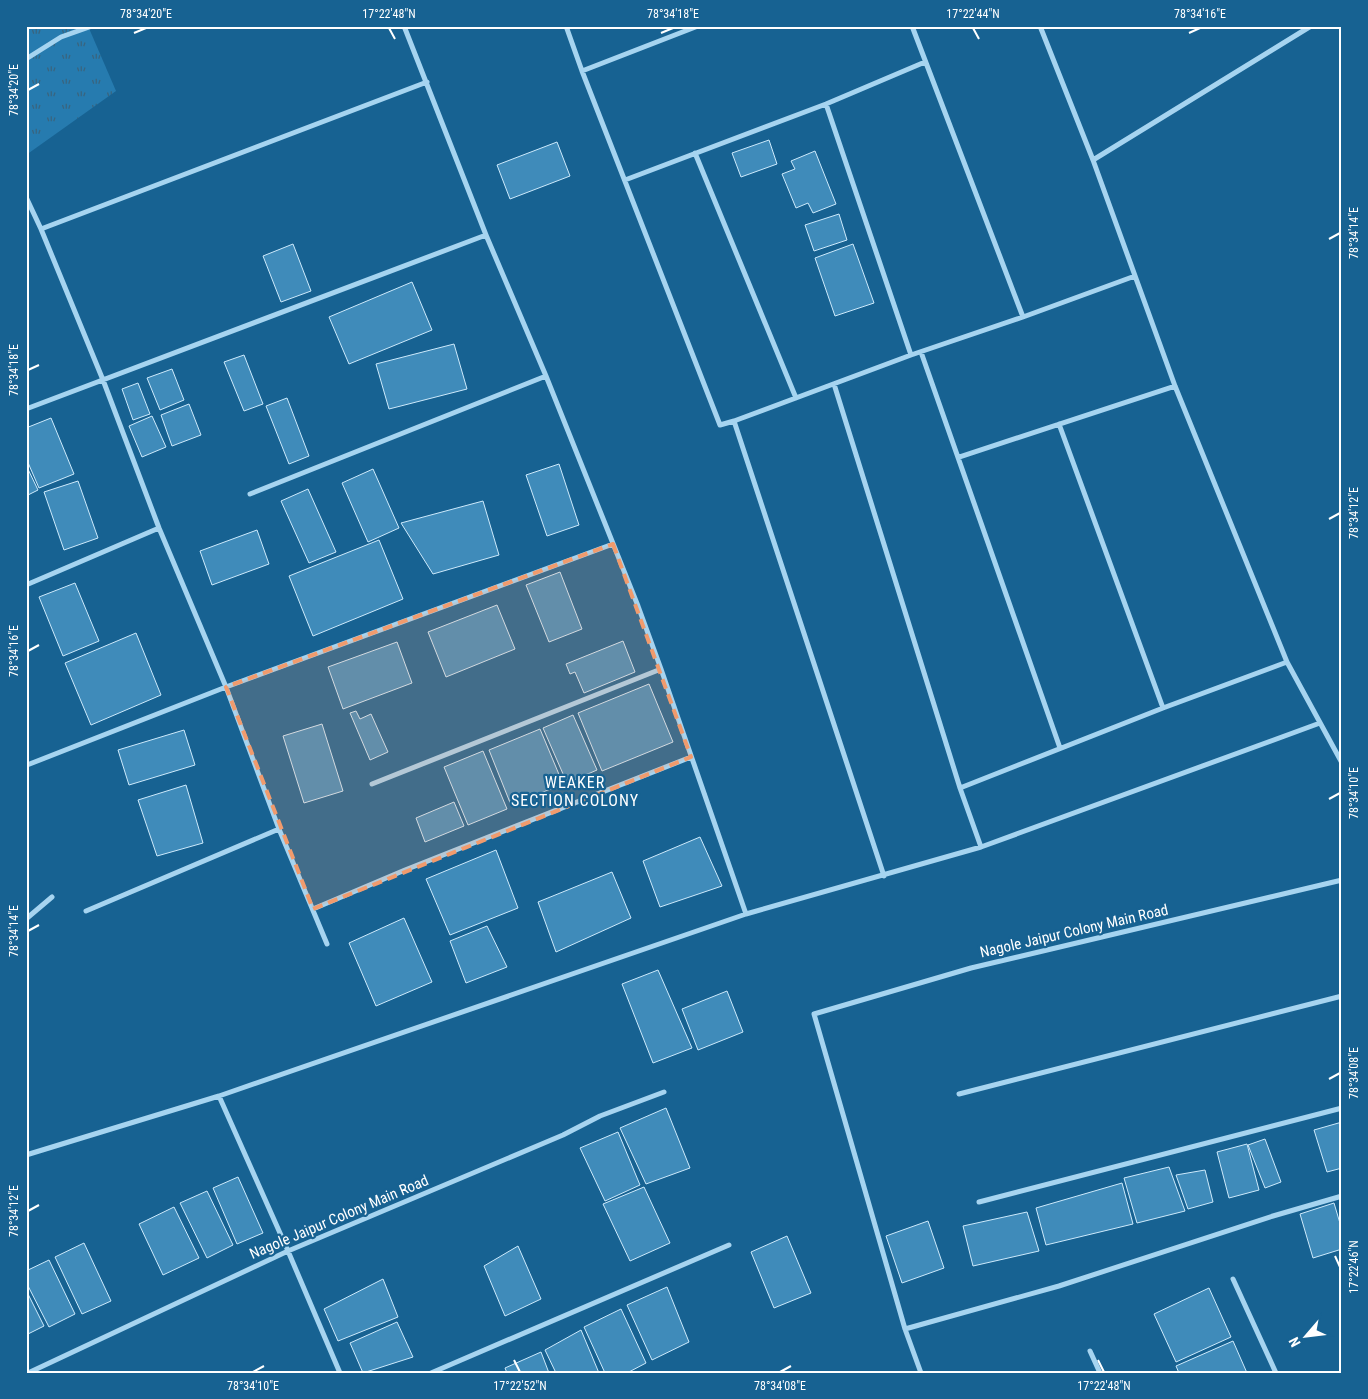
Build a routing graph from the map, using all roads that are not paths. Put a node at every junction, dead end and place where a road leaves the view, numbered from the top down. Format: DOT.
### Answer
graph roads {
  1 [pos="92,26"];
  2 [pos="404,26"];
  3 [pos="566,26"];
  4 [pos="698,26"];
  5 [pos="912,26"];
  6 [pos="1040,26"];
  7 [pos="1311,26"];
  8 [pos="26,59"];
  9 [pos="925,62"];
  10 [pos="582,71"];
  11 [pos="427,82"];
  12 [pos="826,104"];
  13 [pos="695,153"];
  14 [pos="1093,160"];
  15 [pos="625,180"];
  16 [pos="26,197"];
  17 [pos="42,229"];
  18 [pos="486,235"];
  19 [pos="1135,276"];
  20 [pos="1023,316"];
  21 [pos="921,352"];
  22 [pos="911,355"];
  23 [pos="546,376"];
  24 [pos="103,380"];
  25 [pos="834,384"];
  26 [pos="1174,386"];
  27 [pos="796,398"];
  28 [pos="26,409"];
  29 [pos="734,421"];
  30 [pos="1059,424"];
  31 [pos="959,457"];
  32 [pos="250,494"];
  33 [pos="159,528"];
  34 [pos="613,544"];
  35 [pos="26,585"];
  36 [pos="1286,662"];
  37 [pos="661,669"];
  38 [pos="226,687"];
  39 [pos="1163,708"];
  40 [pos="1320,723"];
  41 [pos="1060,748"];
  42 [pos="691,757"];
  43 [pos="1342,763"];
  44 [pos="27,764"];
  45 [pos="372,784"];
  46 [pos="960,788"];
  47 [pos="279,829"];
  48 [pos="981,848"];
  49 [pos="884,876"];
  50 [pos="1342,880"];
  51 [pos="52,897"];
  52 [pos="313,909"];
  53 [pos="86,911"];
  54 [pos="746,914"];
  55 [pos="26,920"];
  56 [pos="327,944"];
  57 [pos="1342,996"];
  58 [pos="664,1092"];
  59 [pos="959,1094"];
  60 [pos="219,1096"];
  61 [pos="1342,1108"];
  62 [pos="26,1155"];
  63 [pos="1342,1196"];
  64 [pos="978,1202"];
  65 [pos="729,1245"];
  66 [pos="288,1251"];
  67 [pos="1234,1279"];
  68 [pos="905,1329"];
  69 [pos="1090,1351"];
  70 [pos="28,1373"];
  71 [pos="340,1373"];
  72 [pos="431,1373"];
  73 [pos="921,1373"];
  74 [pos="1100,1373"];
  75 [pos="1276,1373"];
  1 -- 8 [label="street"];
  2 -- 11 [label="street"];
  3 -- 10 [label="street"];
  4 -- 10 [label="street"];
  5 -- 9 [label="street"];
  6 -- 14 [label="street"];
  7 -- 14 [label="street"];
  9 -- 12 [label="street"];
  9 -- 20 [label="street"];
  10 -- 15 [label="street"];
  11 -- 17 [label="street"];
  11 -- 18 [label="street"];
  12 -- 13 [label="street"];
  12 -- 22 [label="street"];
  13 -- 15 [label="street"];
  13 -- 27 [label="street"];
  14 -- 19 [label="street"];
  15 -- 29 [label="street"];
  16 -- 17 [label="street"];
  17 -- 24 [label="street"];
  18 -- 23 [label="street"];
  18 -- 24 [label="street"];
  19 -- 20 [label="street"];
  19 -- 26 [label="street"];
  20 -- 21 [label="street"];
  21 -- 22 [label="street"];
  21 -- 31 [label="street"];
  22 -- 25 [label="street"];
  23 -- 32 [label="street"];
  23 -- 34 [label="street"];
  24 -- 28 [label="street"];
  24 -- 33 [label="street"];
  25 -- 27 [label="street"];
  25 -- 46 [label="street"];
  26 -- 30 [label="street"];
  26 -- 36 [label="street"];
  27 -- 29 [label="street"];
  29 -- 49 [label="street"];
  30 -- 31 [label="street"];
  30 -- 39 [label="street"];
  31 -- 41 [label="street"];
  33 -- 35 [label="street"];
  33 -- 38 [label="street"];
  34 -- 37 [label="street"];
  34 -- 38 [label="street"];
  36 -- 39 [label="street"];
  36 -- 40 [label="street"];
  37 -- 42 [label="street"];
  37 -- 45 [label="street"];
  38 -- 44 [label="street"];
  38 -- 47 [label="street"];
  39 -- 41 [label="street"];
  40 -- 43 [label="street"];
  40 -- 48 [label="street"];
  41 -- 46 [label="street"];
  42 -- 52 [label="street"];
  42 -- 54 [label="street"];
  46 -- 48 [label="street"];
  47 -- 52 [label="street"];
  47 -- 53 [label="street"];
  48 -- 49 [label="street"];
  49 -- 54 [label="street"];
  50 -- 68 [label="street, Nagole Jaipur Colony Main Road"];
  51 -- 55 [label="street"];
  52 -- 56 [label="street"];
  54 -- 60 [label="street"];
  57 -- 59 [label="street"];
  58 -- 66 [label="street, Nagole Jaipur Colony Main Road"];
  60 -- 62 [label="street"];
  60 -- 66 [label="street"];
  61 -- 64 [label="street"];
  63 -- 68 [label="street"];
  65 -- 72 [label="street"];
  66 -- 70 [label="street, Nagole Jaipur Colony Main Road"];
  66 -- 71 [label="street"];
  67 -- 75 [label="street"];
  68 -- 73 [label="street"];
  69 -- 74 [label="street"];
}
